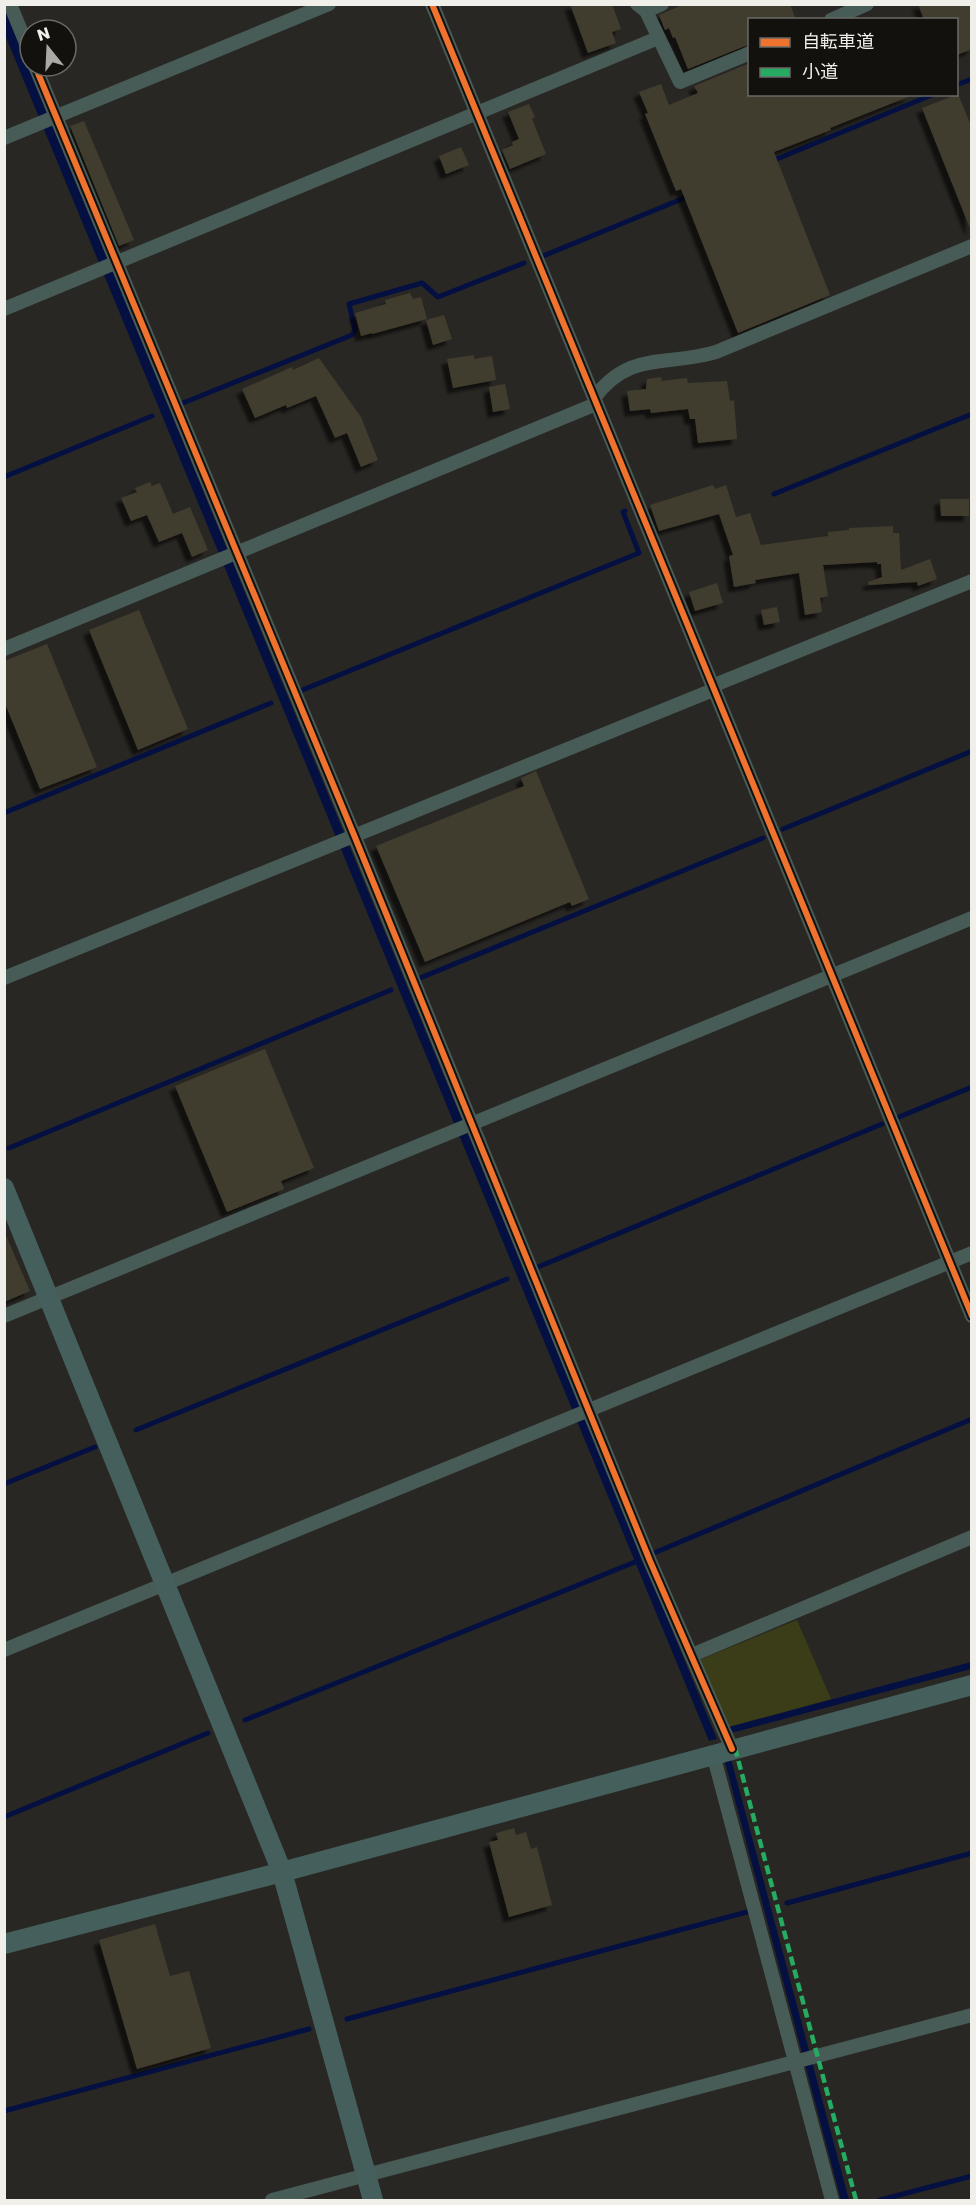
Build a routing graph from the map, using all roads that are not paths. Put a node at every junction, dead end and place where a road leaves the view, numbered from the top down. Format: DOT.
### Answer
graph roads {
  1 [pos="10,4"];
  2 [pos="329,4"];
  3 [pos="432,4"];
  4 [pos="662,4"];
  5 [pos="867,4"];
  6 [pos="642,8"];
  7 [pos="836,18"];
  8 [pos="18,24"];
  9 [pos="658,38"];
  10 [pos="748,54"];
  11 [pos="38,78"];
  12 [pos="477,114"];
  13 [pos="50,120"];
  14 [pos="4,138"];
  15 [pos="972,246"];
  16 [pos="110,266"];
  17 [pos="4,309"];
  18 [pos="595,401"];
  19 [pos="234,554"];
  20 [pos="972,580"];
  21 [pos="4,649"];
  22 [pos="713,688"];
  23 [pos="346,838"];
  24 [pos="972,918"];
  25 [pos="832,975"];
  26 [pos="4,978"];
  27 [pos="470,1126"];
  28 [pos="4,1188"];
  29 [pos="972,1253"];
  30 [pos="949,1262"];
  31 [pos="50,1298"];
  32 [pos="4,1316"];
  33 [pos="972,1316"];
  34 [pos="583,1414"];
  35 [pos="972,1537"];
  36 [pos="164,1584"];
  37 [pos="4,1650"];
  38 [pos="692,1655"];
  39 [pos="972,1685"];
  40 [pos="732,1749"];
  41 [pos="713,1754"];
  42 [pos="282,1872"];
  43 [pos="4,1944"];
  44 [pos="972,2014"];
  45 [pos="798,2061"];
  46 [pos="366,2175"];
  47 [pos="272,2200"];
  48 [pos="373,2200"];
  49 [pos="832,2200"];
  1 -- 8 [label="street"];
  2 -- 13 [label="street"];
  3 -- 12 [label="street"];
  4 -- 6 [label="street"];
  5 -- 7 [label="street"];
  6 -- 9 [label="street"];
  9 -- 10 [label="street"];
  9 -- 12 [label="street"];
  11 -- 13 [label="street"];
  12 -- 16 [label="street"];
  12 -- 18 [label="street"];
  13 -- 14 [label="street"];
  13 -- 16 [label="street"];
  15 -- 18 [label="street"];
  16 -- 17 [label="street"];
  16 -- 19 [label="street"];
  18 -- 19 [label="street"];
  18 -- 22 [label="street"];
  19 -- 21 [label="street"];
  19 -- 23 [label="street"];
  20 -- 22 [label="street"];
  22 -- 23 [label="street"];
  22 -- 25 [label="street"];
  23 -- 26 [label="street"];
  23 -- 27 [label="street"];
  24 -- 25 [label="street"];
  25 -- 27 [label="street"];
  25 -- 30 [label="street"];
  27 -- 31 [label="street"];
  27 -- 34 [label="street"];
  28 -- 31 [label="street"];
  29 -- 30 [label="street"];
  30 -- 33 [label="street"];
  30 -- 34 [label="street"];
  31 -- 32 [label="street"];
  31 -- 36 [label="street"];
  34 -- 36 [label="street"];
  34 -- 38 [label="street"];
  35 -- 38 [label="street"];
  36 -- 37 [label="street"];
  36 -- 42 [label="street"];
  38 -- 40 [label="street"];
  39 -- 40 [label="street"];
  40 -- 41 [label="street"];
  41 -- 42 [label="street"];
  41 -- 45 [label="street"];
  42 -- 43 [label="street"];
  42 -- 46 [label="street"];
  44 -- 45 [label="street"];
  45 -- 46 [label="street"];
  45 -- 49 [label="street"];
  46 -- 47 [label="street"];
  46 -- 48 [label="street"];
}
